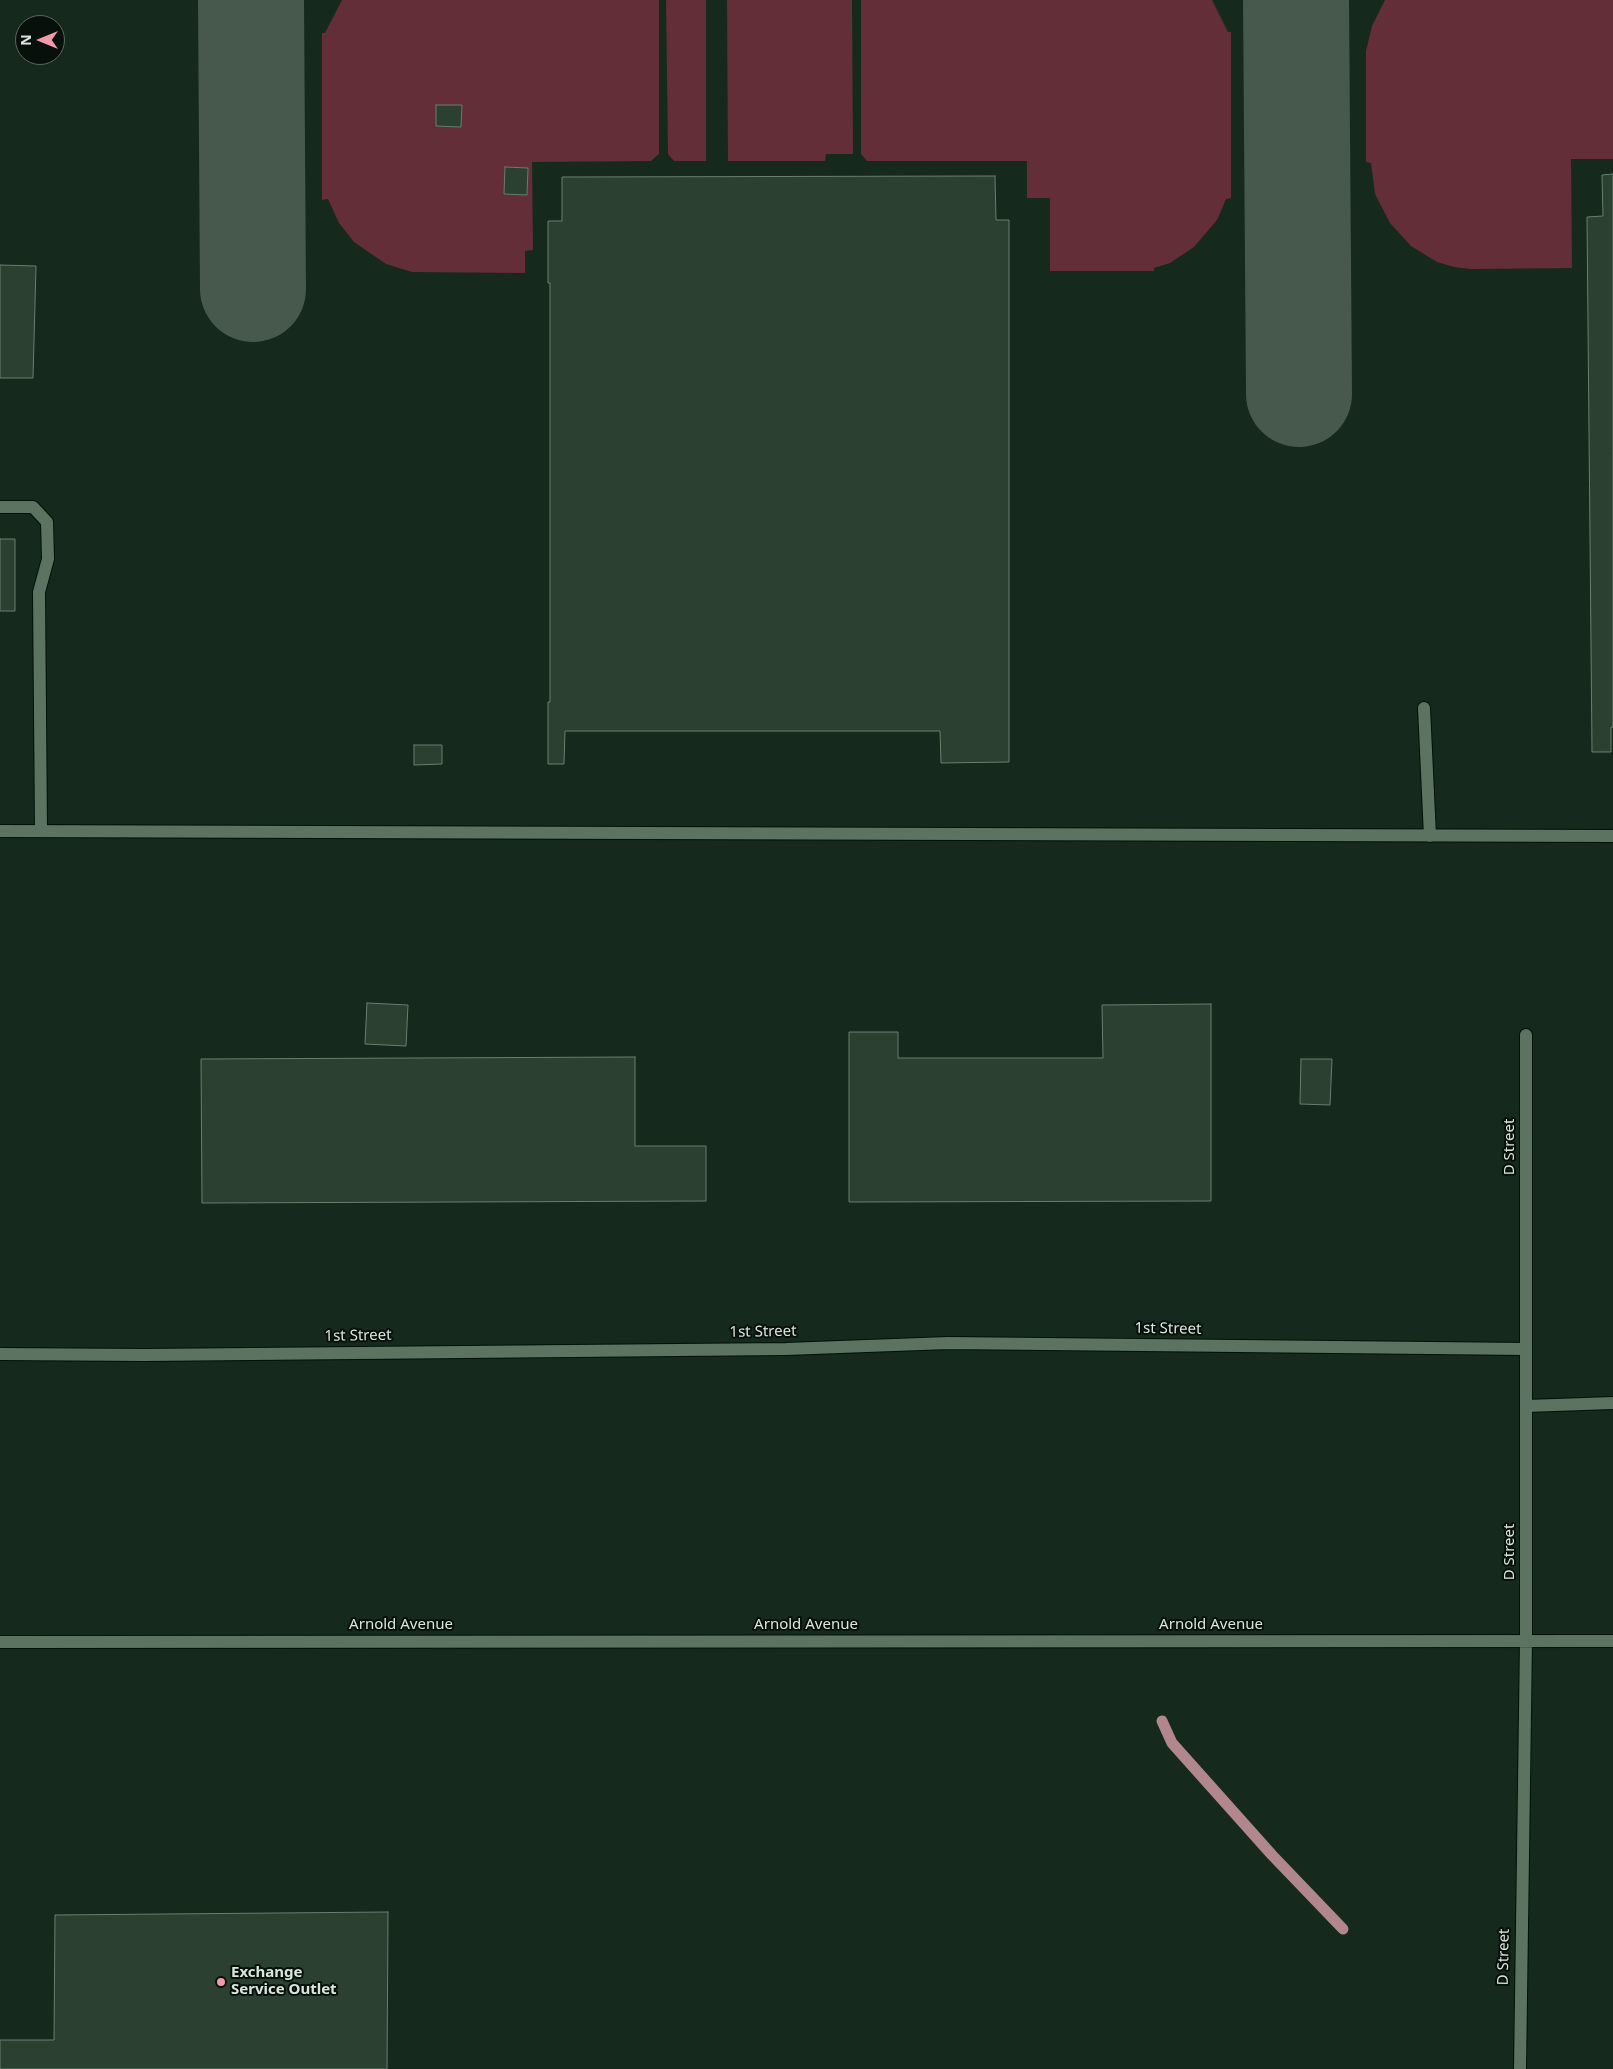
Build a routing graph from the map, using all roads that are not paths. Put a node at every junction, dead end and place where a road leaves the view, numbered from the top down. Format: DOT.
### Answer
graph roads {
  1 [pos="0,507"];
  2 [pos="1424,708"];
  3 [pos="0,830"];
  4 [pos="41,831"];
  5 [pos="1430,836"];
  6 [pos="1613,836"];
  7 [pos="1526,1035"];
  8 [pos="1526,1349"];
  9 [pos="0,1354"];
  10 [pos="1613,1403"];
  11 [pos="1526,1406"];
  12 [pos="1526,1641"];
  13 [pos="1613,1641"];
  14 [pos="0,1642"];
  15 [pos="1520,2069"];
  1 -- 4 [label="street"];
  2 -- 5 [label="street"];
  3 -- 4 [label="street"];
  4 -- 5 [label="street"];
  5 -- 6 [label="street"];
  7 -- 8 [label="street, D Street"];
  8 -- 9 [label="street, 1st Street"];
  8 -- 11 [label="street, D Street"];
  10 -- 11 [label="street"];
  11 -- 12 [label="street, D Street"];
  12 -- 13 [label="street, Arnold Avenue"];
  12 -- 14 [label="street, Arnold Avenue"];
  12 -- 15 [label="street, D Street"];
}
